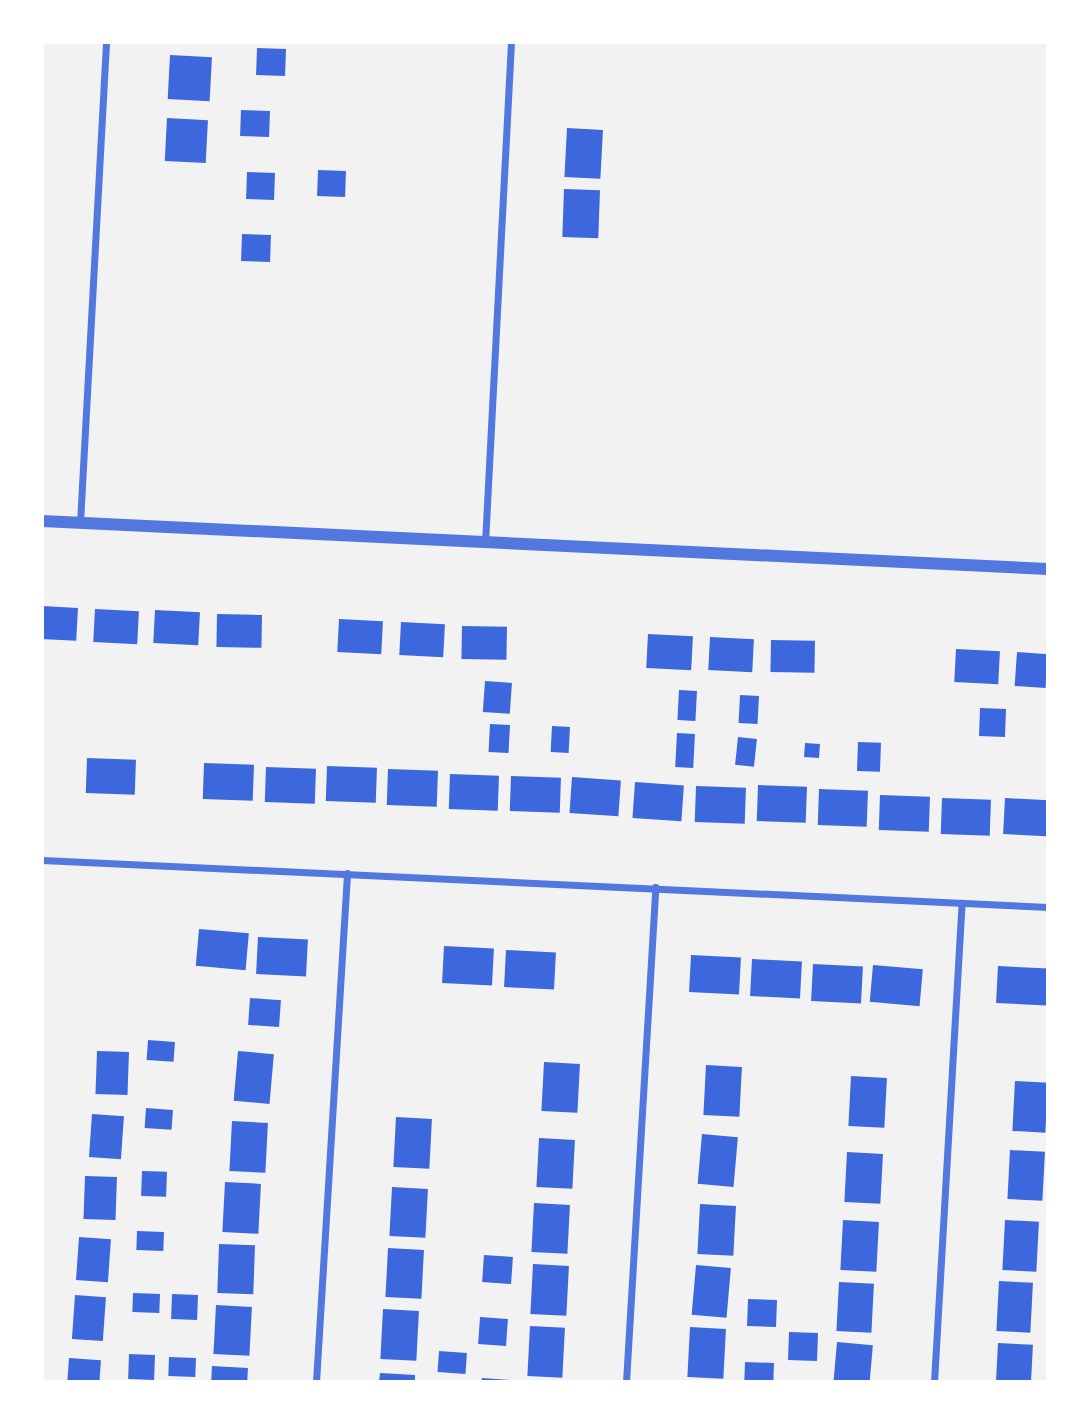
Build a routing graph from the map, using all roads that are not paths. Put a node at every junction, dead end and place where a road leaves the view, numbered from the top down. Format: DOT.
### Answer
graph roads {
  1 [pos="106,42"];
  2 [pos="511,42"];
  3 [pos="42,521"];
  4 [pos="80,523"];
  5 [pos="485,542"];
  6 [pos="1048,569"];
  7 [pos="42,859"];
  8 [pos="347,873"];
  9 [pos="655,887"];
  10 [pos="962,903"];
  11 [pos="1048,907"];
  12 [pos="316,1382"];
  13 [pos="625,1382"];
  14 [pos="934,1382"];
  1 -- 4 [label="street"];
  2 -- 5 [label="street"];
  3 -- 4 [label="street"];
  4 -- 5 [label="street"];
  5 -- 6 [label="street"];
  7 -- 8 [label="street"];
  8 -- 9 [label="street"];
  8 -- 12 [label="street"];
  9 -- 10 [label="street"];
  9 -- 13 [label="street"];
  10 -- 11 [label="street"];
  10 -- 14 [label="street"];
}
